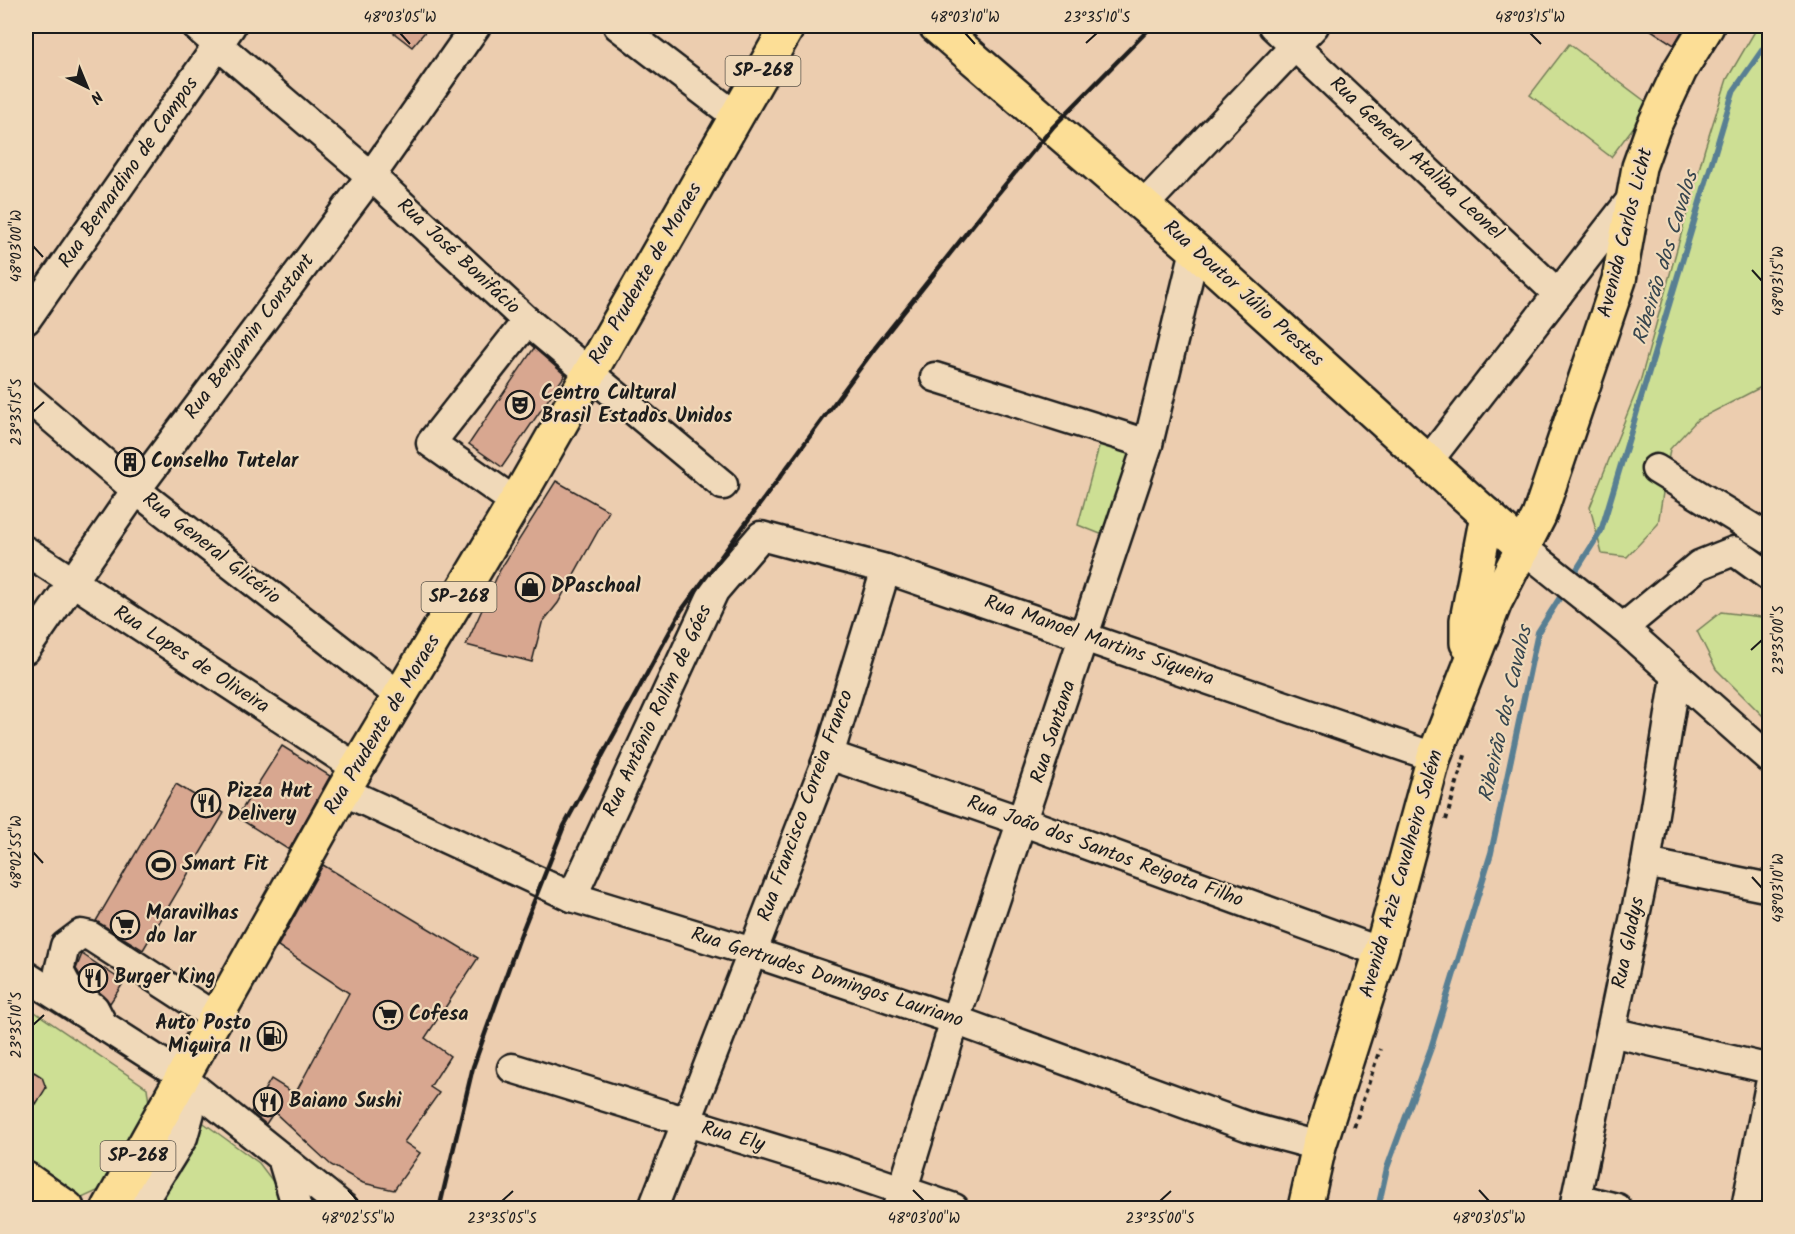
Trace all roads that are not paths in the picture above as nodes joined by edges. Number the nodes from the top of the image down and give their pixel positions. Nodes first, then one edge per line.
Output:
1 (196, 26) edge
2 (476, 26) edge
3 (618, 26) edge
4 (788, 26) edge
5 (936, 26) edge
6 (1273, 26) edge
7 (1707, 26) edge
8 (225, 35) edge
9 (1305, 35) edge
10 (737, 117) junction
11 (371, 176) junction
12 (1634, 196) junction
13 (1143, 206) junction
14 (1195, 250) junction
15 (1558, 294) junction
16 (26, 320) edge
17 (527, 321) junction
18 (588, 374) junction
19 (935, 377) dead end
20 (26, 396) edge
21 (1148, 444) junction
22 (1429, 460) junction
23 (1656, 470) dead end
24 (723, 485) dead end
25 (136, 490) junction
26 (515, 502) junction
27 (1487, 515) junction
28 (761, 536) joint
29 (1770, 539) edge
30 (1770, 546) edge
31 (26, 551) edge
32 (1734, 551) junction
33 (1534, 558) junction
34 (886, 569) junction
35 (1770, 577) edge
36 (73, 582) junction
37 (1623, 628) junction
38 (1085, 635) junction
39 (26, 649) edge
40 (1467, 671) junction
41 (1676, 677) junction
42 (400, 697) junction
43 (829, 755) junction
44 (1434, 757) junction
45 (1770, 759) edge
46 (350, 779) junction
47 (1024, 822) junction
48 (1646, 863) junction
49 (1770, 888) edge
50 (572, 897) junction
51 (753, 952) junction
52 (1381, 952) junction
53 (26, 976) edge
54 (215, 1017) junction
55 (955, 1020) junction
56 (104, 1027) junction
57 (1611, 1032) junction
58 (512, 1068) dead end
59 (1770, 1069) edge
60 (175, 1074) junction
61 (1770, 1085) edge
62 (686, 1123) junction
63 (1319, 1146) junction
64 (282, 1158) junction
65 (26, 1179) edge
66 (900, 1199) edge
67 (1575, 1203) edge
68 (67, 1209) edge
69 (109, 1209) edge
70 (139, 1209) edge
71 (297, 1209) edge
72 (344, 1209) edge
73 (653, 1209) edge
74 (954, 1209) edge
75 (1305, 1209) edge
76 (1617, 1209) edge
77 (1746, 1209) edge

1 - 8 street, Rua José Bonifácio
2 - 11 street, Rua Benjamin Constant
3 - 10 street
4 - 10 main road, Rua Prudente de Moraes / SP-268
5 - 13 main road, Rua Doutor Júlio Prestes
6 - 9 street, Rua General Ataliba Leonel
7 - 12 main road, Avenida Carlos Licht
8 - 11 street, Rua José Bonifácio
8 - 16 street, Rua Bernardino de Campos
9 - 13 street
9 - 15 street, Rua General Ataliba Leonel
10 - 18 main road, Rua Prudente de Moraes / SP-268
11 - 17 street, Rua José Bonifácio
11 - 25 street, Rua Benjamin Constant
12 - 15 street
12 - 33 main road, Avenida Carlos Licht
13 - 14 main road, Rua Doutor Júlio Prestes
14 - 21 street, Rua Santana
14 - 22 main road, Rua Doutor Júlio Prestes
15 - 22 street
17 - 18 street, Rua José Bonifácio
17 - 26 street
18 - 24 street, Rua José Bonifácio
18 - 26 main road, Rua Prudente de Moraes / SP-268
19 - 21 street
20 - 25 street, Rua General Glicério
21 - 38 street, Rua Santana
22 - 27 main road, Rua Doutor Júlio Prestes
23 - 29 street
25 - 36 street, Rua Benjamin Constant
25 - 42 street, Rua General Glicério
26 - 42 main road, Rua Prudente de Moraes / SP-268
27 - 33 main road, Rua Doutor Júlio Prestes
27 - 40 main road
28 - 34 street, Rua Manoel Martins Siqueira
28 - 50 street, Rua Antônio Rolim de Góes
30 - 32 street
31 - 36 street, Rua Lopes de Oliveira
32 - 35 street
32 - 37 street
33 - 37 street
33 - 40 main road, Avenida Aziz Cavalheiro Salém
34 - 38 street, Rua Manoel Martins Siqueira
34 - 43 street, Rua Francisco Correia Franco
36 - 39 street, Rua Benjamin Constant
36 - 46 street, Rua Lopes de Oliveira
37 - 41 street
38 - 44 street, Rua Manoel Martins Siqueira
38 - 47 street, Rua Santana
40 - 44 main road, Avenida Aziz Cavalheiro Salém
41 - 45 street
41 - 48 street, Rua Gladys
42 - 46 main road, Rua Prudente de Moraes / SP-268
43 - 47 street, Rua João dos Santos Reigota Filho
43 - 51 street, Rua Francisco Correia Franco
44 - 52 main road, Avenida Aziz Cavalheiro Salém
46 - 50 street, Rua Gertrudes Domingos Lauriano
46 - 54 main road, Rua Prudente de Moraes / SP-268
47 - 52 street, Rua João dos Santos Reigota Filho
47 - 55 street, Rua Santana
48 - 49 street
48 - 57 street, Rua Gladys
50 - 51 street, Rua Gertrudes Domingos Lauriano
51 - 55 street, Rua Gertrudes Domingos Lauriano
51 - 62 street, Rua Francisco Correia Franco
52 - 63 main road, Avenida Aziz Cavalheiro Salém
53 - 56 street
54 - 56 street
54 - 60 main road, Rua Prudente de Moraes / SP-268
55 - 63 street, Rua Gertrudes Domingos Lauriano
55 - 66 street, Rua Santana
56 - 60 street
57 - 59 street
57 - 67 street, Rua Gladys
58 - 62 street, Rua Ely
60 - 64 street
60 - 69 main road, Rua Prudente de Moraes / SP-268
60 - 70 street
61 - 77 street
62 - 66 street, Rua Ely
62 - 73 street, Rua Francisco Correia Franco
63 - 75 main road, Avenida Aziz Cavalheiro Salém
64 - 71 street
64 - 72 street
65 - 68 main road
66 - 74 street, Rua Ely
67 - 76 street

